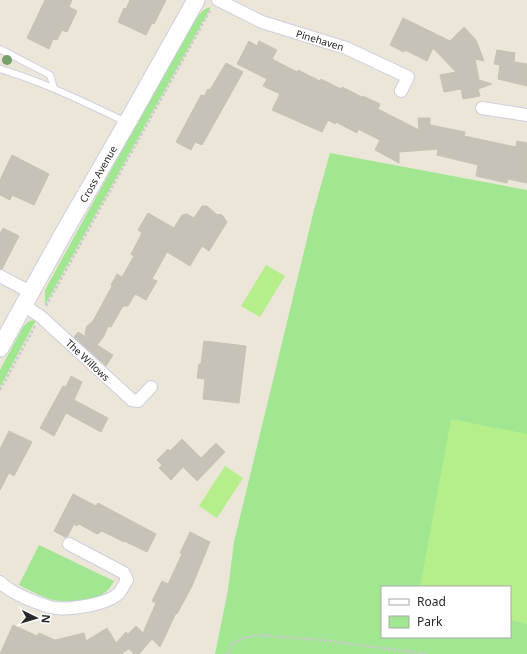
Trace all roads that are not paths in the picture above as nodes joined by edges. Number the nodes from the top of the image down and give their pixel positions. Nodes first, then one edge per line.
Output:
1 (196, 0) edge
2 (215, 3) edge
3 (0, 49) edge
4 (0, 70) edge
5 (54, 88) junction
6 (401, 91) dead end
7 (482, 108) dead end
8 (527, 115) edge
9 (128, 123) junction
10 (0, 276) edge
11 (26, 298) junction
12 (0, 348) edge
13 (151, 387) dead end
14 (69, 544) dead end
15 (0, 582) edge

1 - 9 street, Cross Avenue
2 - 6 street, Pinehaven
3 - 5 lane
4 - 5 lane
5 - 9 lane
7 - 8 street
9 - 11 street, Cross Avenue
10 - 11 street, The Willows
11 - 12 street, Cross Avenue
11 - 13 street, The Willows
14 - 15 street

